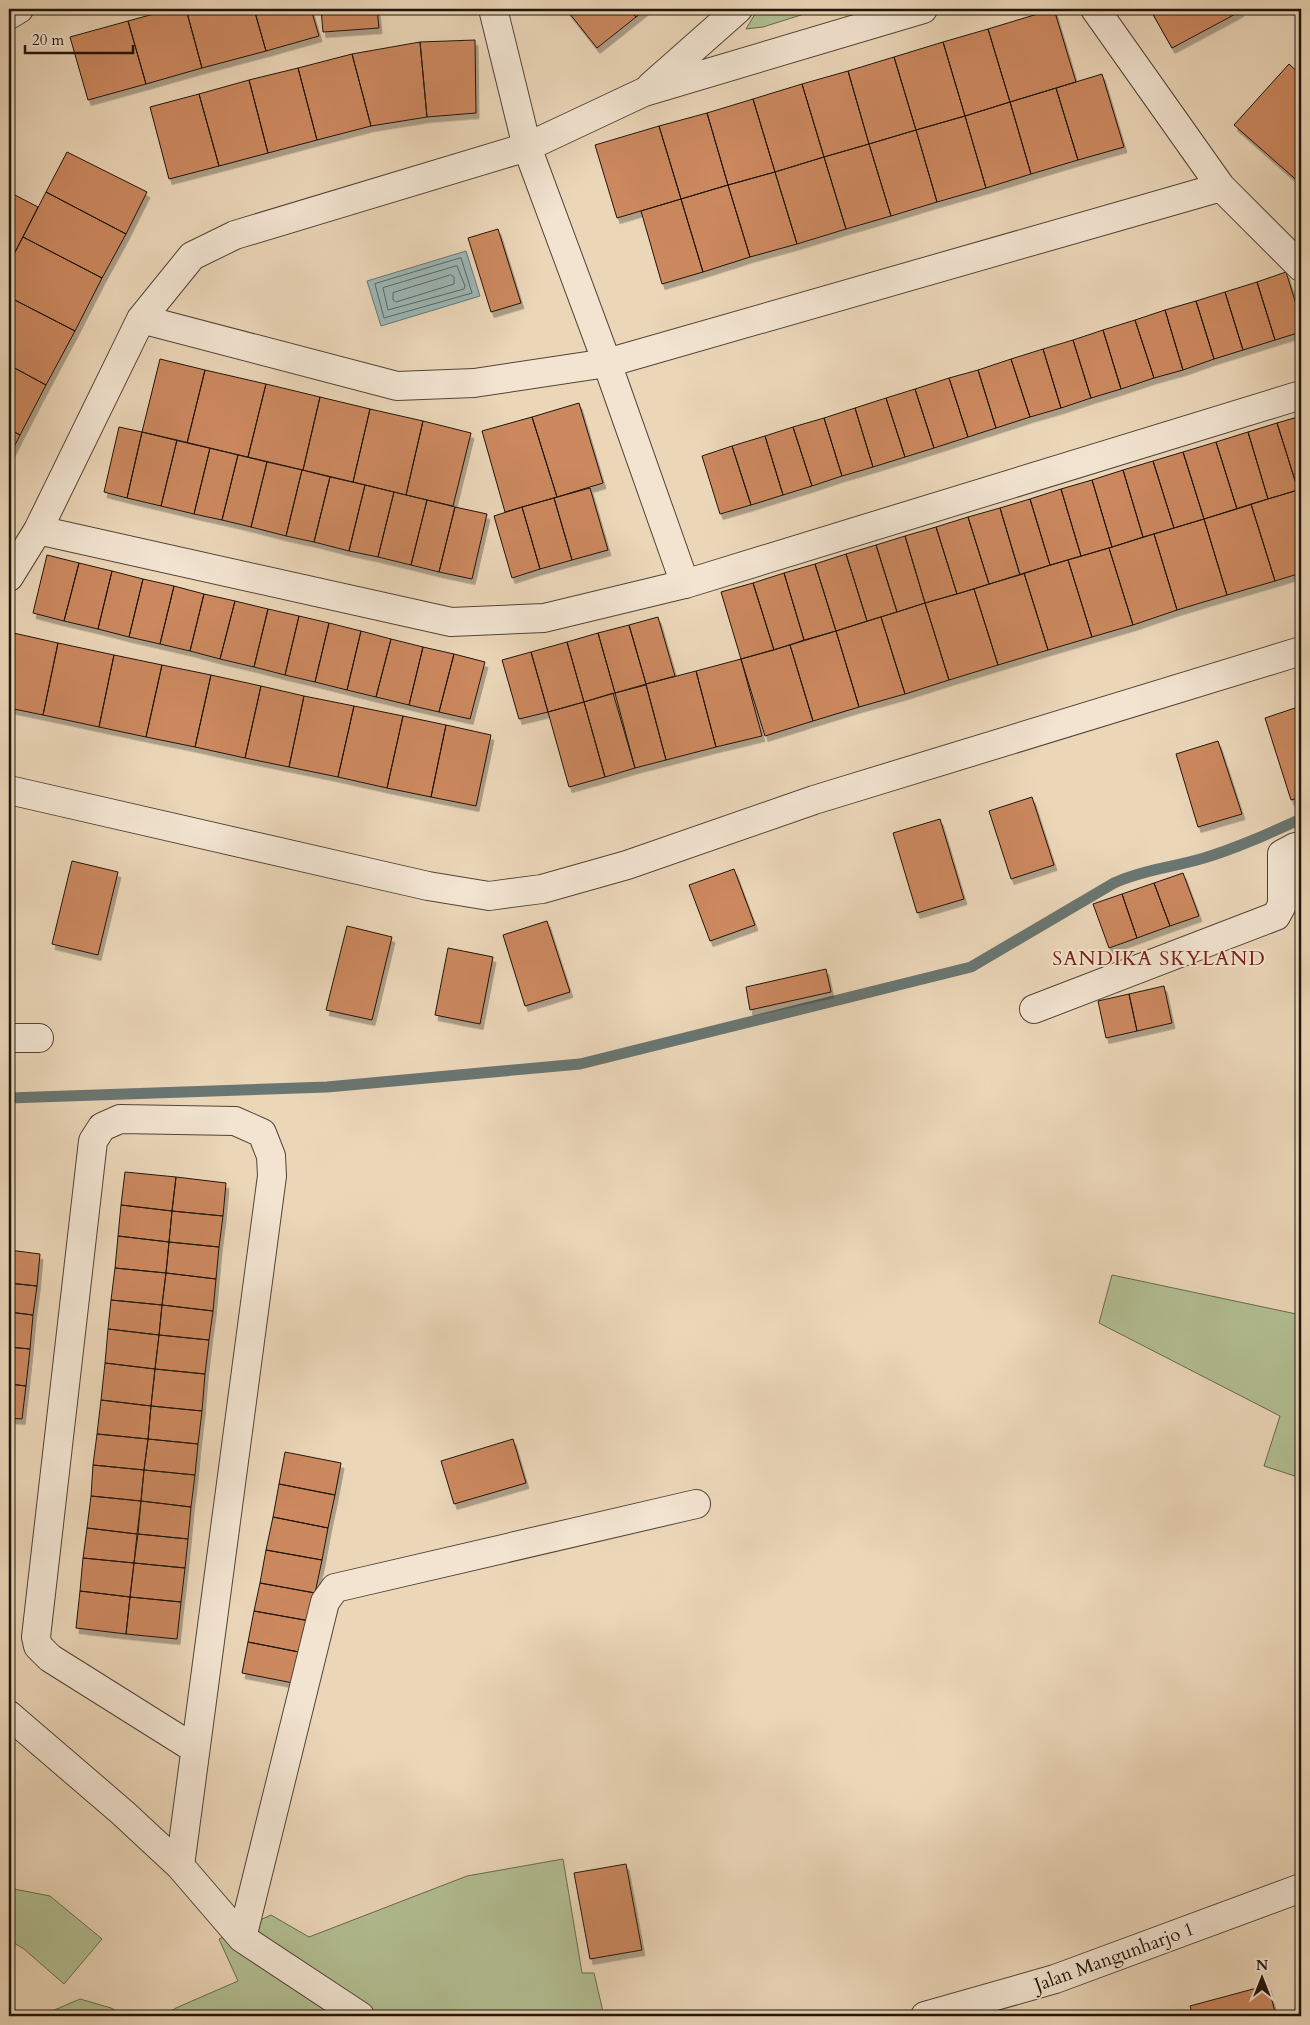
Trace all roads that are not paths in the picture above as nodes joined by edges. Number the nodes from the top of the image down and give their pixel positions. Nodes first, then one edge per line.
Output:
1 (20, 9) edge
2 (493, 9) edge
3 (738, 9) edge
4 (923, 9) edge
5 (1095, 9) edge
6 (9, 15) edge
7 (644, 92) junction
8 (527, 147) junction
9 (1221, 187) junction
10 (1301, 267) edge
11 (141, 319) junction
12 (607, 363) junction
13 (1301, 395) edge
14 (38, 530) junction
15 (9, 577) edge
16 (685, 584) junction
17 (1301, 651) edge
18 (9, 790) edge
19 (1301, 847) edge
20 (1034, 1009) dead end
21 (9, 1038) edge
22 (39, 1038) dead end
23 (696, 1504) dead end
24 (9, 1714) edge
25 (195, 1749) junction
26 (180, 1866) junction
27 (1301, 1888) edge
28 (242, 1938) junction
29 (360, 2016) edge
30 (925, 2016) edge

1 - 6 street
2 - 8 street
3 - 7 street
4 - 7 street
5 - 9 street
7 - 8 street
8 - 11 street
8 - 12 street
9 - 10 street
9 - 12 street
11 - 12 street
11 - 14 street
12 - 16 street
13 - 16 street
14 - 15 street
14 - 16 street
17 - 18 street
19 - 20 street
21 - 22 street
23 - 28 street
24 - 26 street
25 - 25 street
25 - 26 street
26 - 28 street
27 - 30 street, Jalan Mangunharjo 1
28 - 29 street

